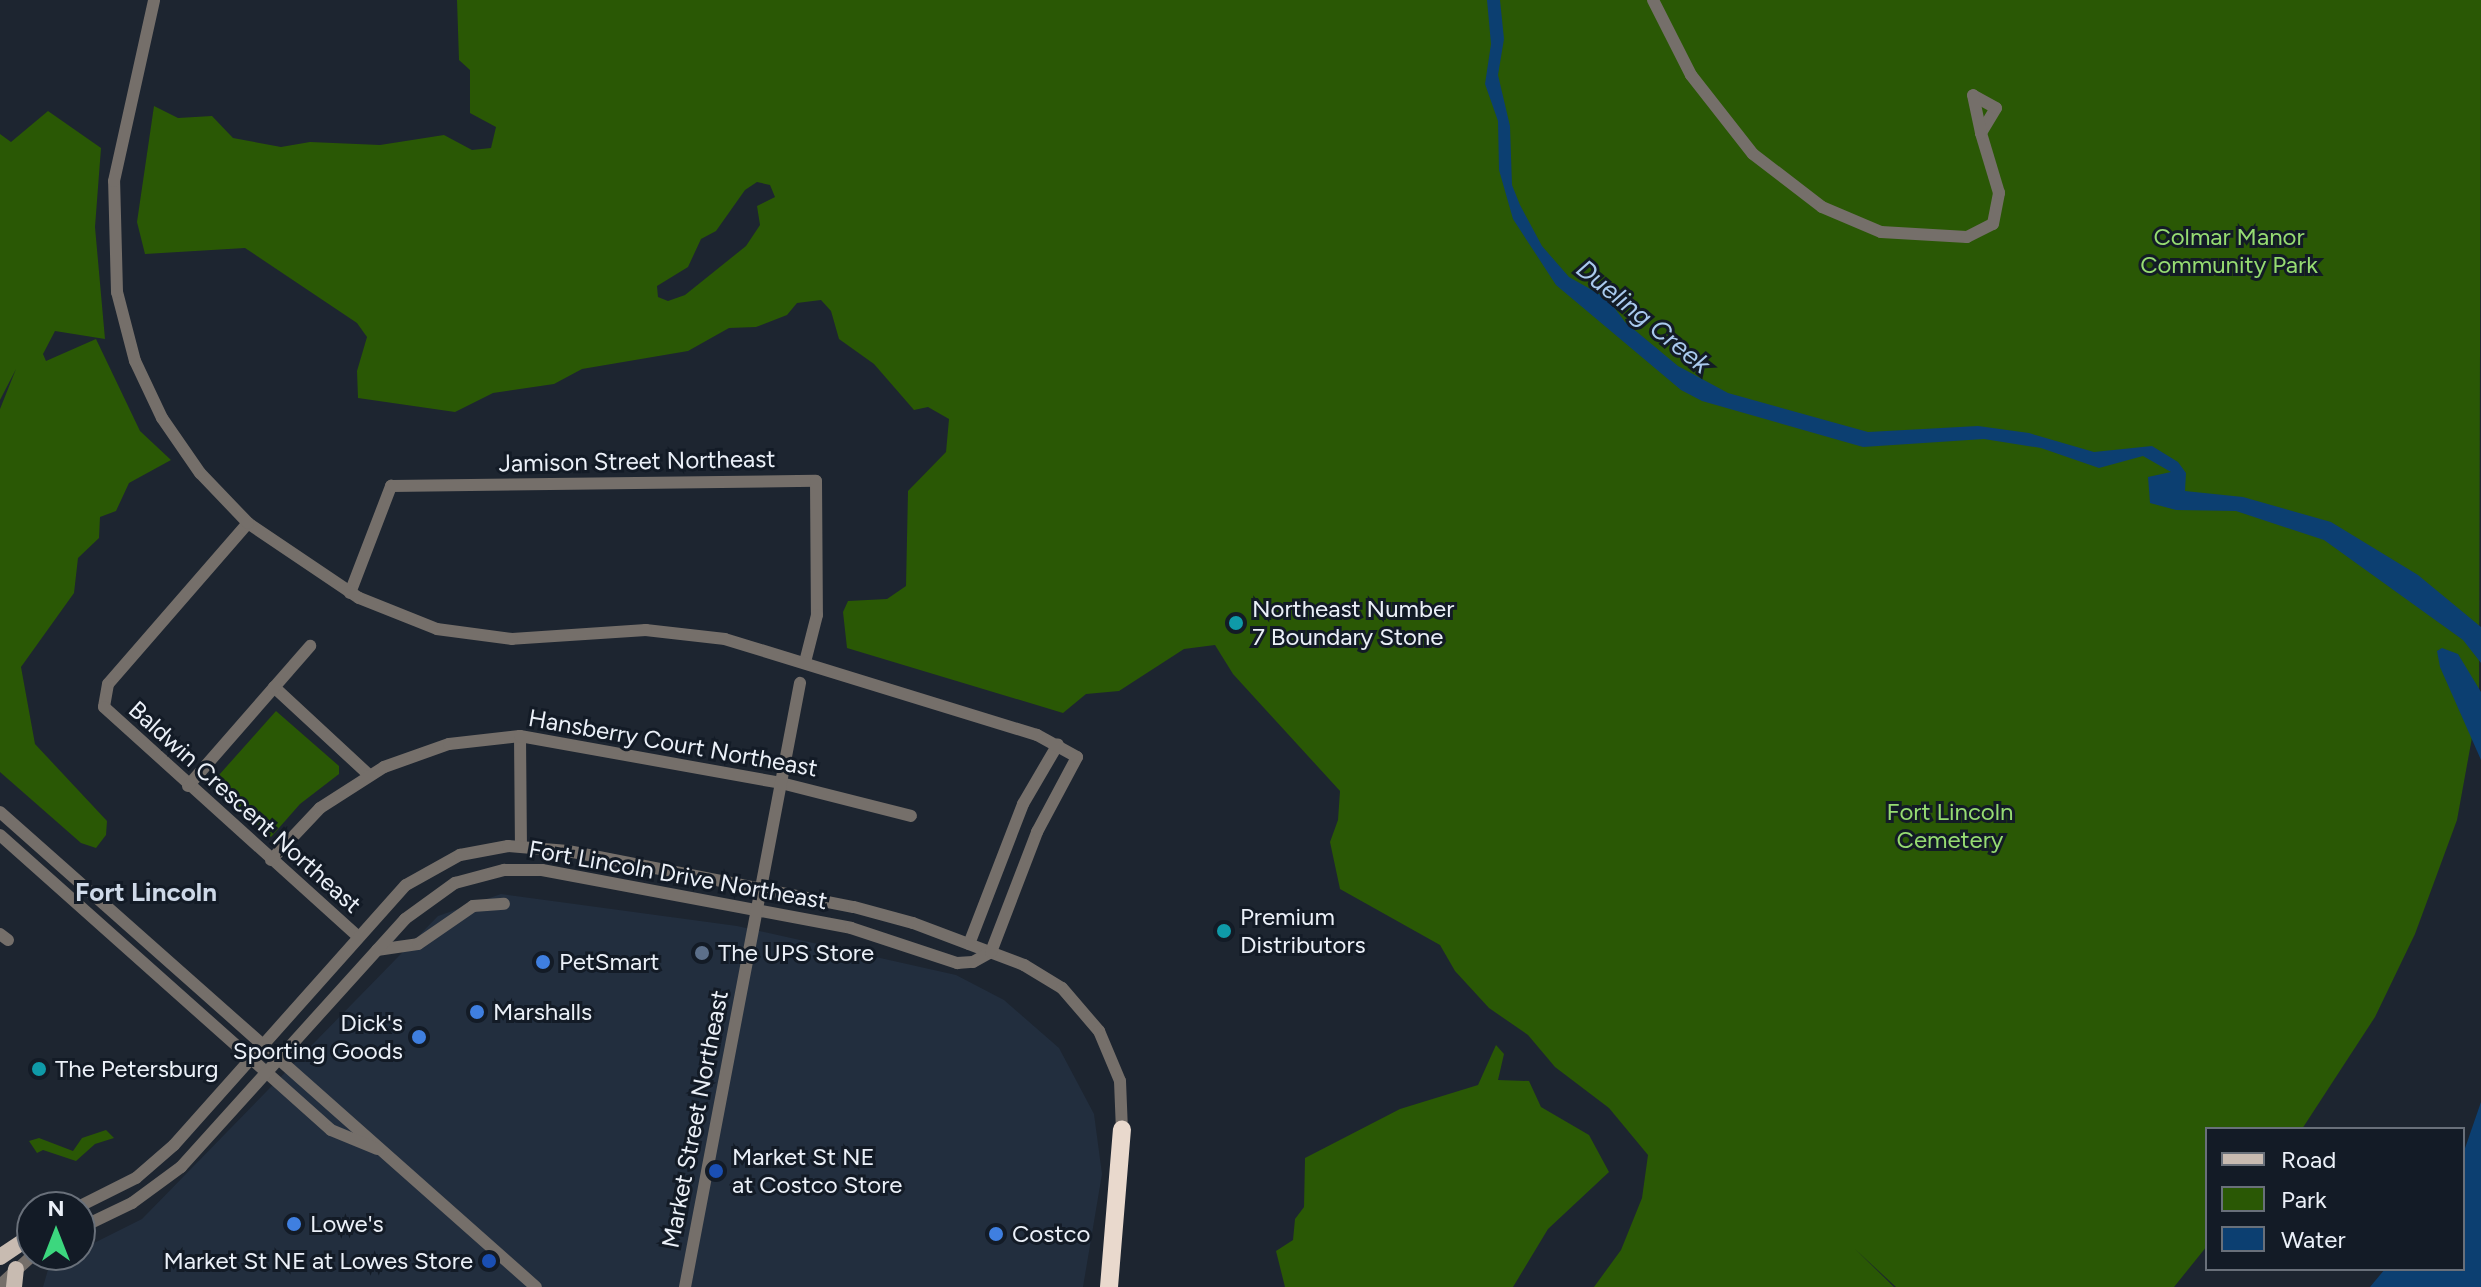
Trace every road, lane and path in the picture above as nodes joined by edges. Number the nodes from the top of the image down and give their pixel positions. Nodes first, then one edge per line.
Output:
1 (154, 0) edge
2 (1653, 0) edge
3 (1981, 133) dead end
4 (248, 523) junction
5 (350, 593) junction
6 (310, 646) dead end
7 (805, 662) junction
8 (800, 683) dead end
9 (274, 687) junction
10 (520, 736) junction
11 (1058, 744) junction
12 (369, 775) junction
13 (781, 783) junction
14 (188, 786) junction
15 (0, 812) edge
16 (911, 816) dead end
17 (0, 835) edge
18 (521, 845) junction
19 (271, 860) junction
20 (760, 889) junction
21 (504, 904) dead end
22 (756, 912) junction
23 (357, 936) junction
24 (144, 939) junction
25 (969, 944) junction
26 (377, 950) junction
27 (133, 952) junction
28 (991, 952) junction
29 (264, 1044) junction
30 (281, 1058) junction
31 (250, 1059) junction
32 (267, 1074) junction
33 (1122, 1130) joint
34 (380, 1150) junction
35 (96, 1197) edge
36 (96, 1221) edge
37 (8, 1267) edge
38 (0, 1285) edge
39 (14, 1287) edge
40 (536, 1287) edge
41 (685, 1287) edge
42 (1109, 1287) edge

1 - 4 street
2 - 3 street
4 - 5 street
4 - 14 street, Baldwin Crescent Northeast
5 - 7 street
5 - 7 street, Jamison Street Northeast
6 - 9 street
7 - 11 street
8 - 13 street, Market Street Northeast
9 - 12 street
9 - 14 street
10 - 12 street, Hansberry Court Northeast
10 - 13 street, Hansberry Court Northeast
10 - 18 street
11 - 25 street
11 - 28 street
12 - 19 street, Hansberry Court Northeast
13 - 16 street, Hansberry Court Northeast
13 - 20 street, Market Street Northeast
14 - 19 street, Baldwin Crescent Northeast
15 - 24 street
17 - 27 street
18 - 20 street, Fort Lincoln Drive Northeast
18 - 23 street, Fort Lincoln Drive Northeast
19 - 23 street, Baldwin Crescent Northeast
20 - 22 street, Market Street Northeast
20 - 25 street, Fort Lincoln Drive Northeast
21 - 26 street
22 - 26 street, Fort Lincoln Drive Northeast
22 - 28 street, Fort Lincoln Drive Northeast
22 - 41 street, Market Street Northeast
23 - 29 street, Fort Lincoln Drive Northeast
24 - 27 street
24 - 29 street
25 - 28 street, Fort Lincoln Drive Northeast
26 - 30 street, Fort Lincoln Drive Northeast
27 - 31 street
28 - 33 street, Fort Lincoln Drive Northeast
29 - 30 street
29 - 31 street, Fort Lincoln Drive Northeast
30 - 32 street, Fort Lincoln Drive Northeast
30 - 34 street
31 - 32 street
31 - 35 street, Fort Lincoln Drive Northeast
32 - 34 street
32 - 36 street, Fort Lincoln Drive Northeast
33 - 42 highway
34 - 40 street
37 - 38 street
37 - 39 main road

